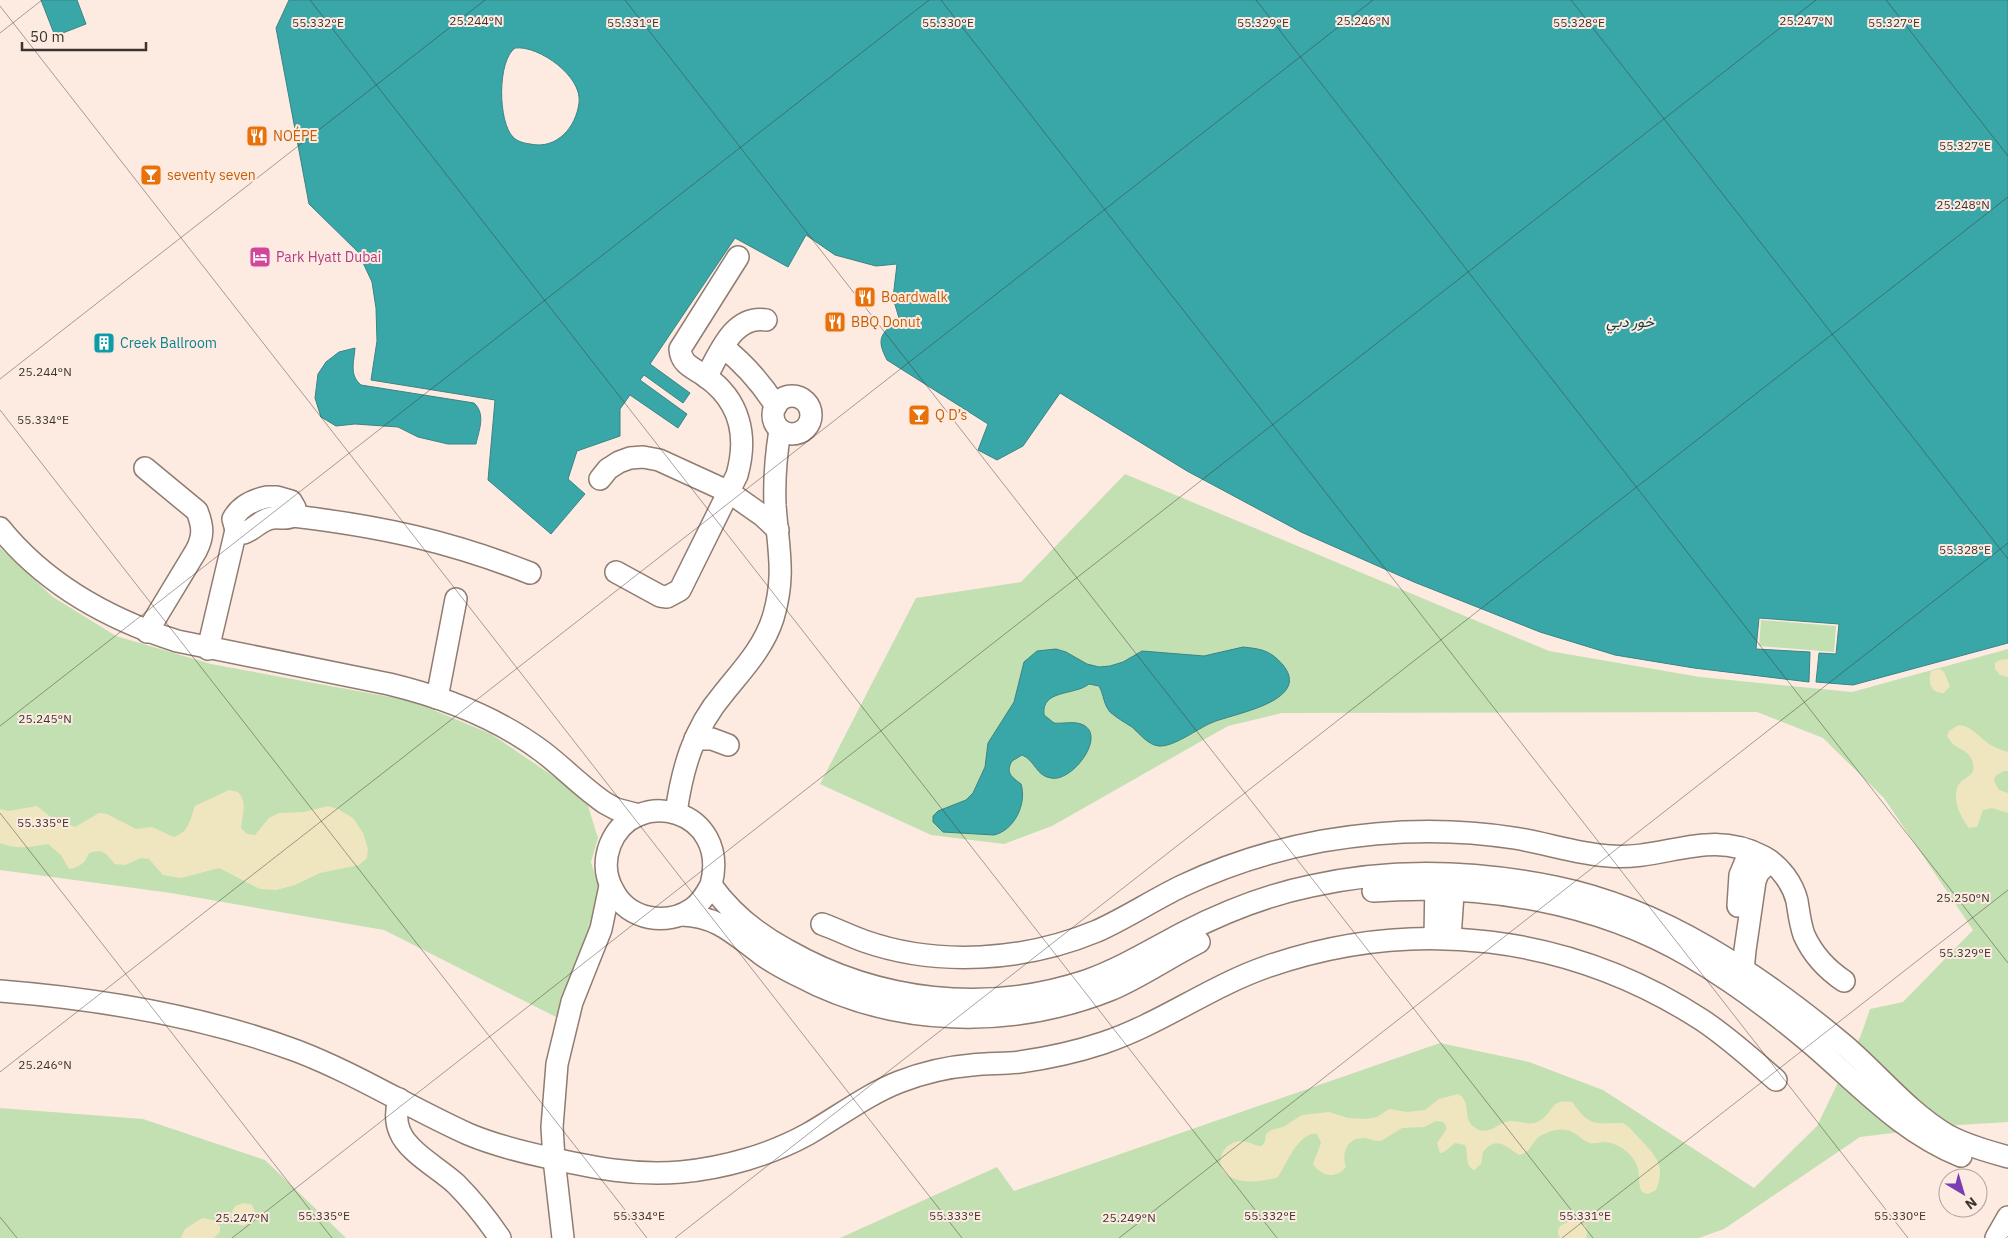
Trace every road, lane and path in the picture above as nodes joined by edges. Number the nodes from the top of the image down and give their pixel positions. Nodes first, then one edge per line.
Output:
1 (738, 257) dead end
2 (766, 320) dead end
3 (724, 347) junction
4 (706, 377) junction
5 (776, 406) junction
6 (780, 430) junction
7 (145, 468) dead end
8 (600, 479) dead end
9 (729, 492) junction
10 (0, 528) edge
11 (778, 530) junction
12 (616, 572) dead end
13 (530, 573) dead end
14 (456, 598) dead end
15 (147, 632) junction
16 (208, 649) junction
17 (437, 698) junction
18 (695, 739) junction
19 (728, 745) dead end
20 (595, 796) junction
21 (676, 813) junction
22 (639, 815) junction
23 (608, 851) junction
24 (1750, 851) junction
25 (1770, 861) junction
26 (1445, 883) junction
27 (711, 885) junction
28 (610, 886) junction
29 (637, 914) junction
30 (682, 915) junction
31 (822, 924) dead end
32 (1442, 938) junction
33 (595, 943) junction
34 (1737, 976) junction
35 (1110, 980) junction
36 (1844, 981) dead end
37 (0, 991) edge
38 (1776, 1080) dead end
39 (400, 1099) junction
40 (2008, 1157) edge
41 (554, 1159) junction
42 (2008, 1170) edge
43 (2008, 1217) edge
44 (500, 1238) edge
45 (563, 1238) edge
46 (1996, 1238) edge

1 - 4 lane
2 - 3 lane
3 - 4 lane
3 - 5 lane
4 - 9 lane
5 - 6 lane
5 - 6 lane
6 - 11 lane
7 - 15 lane
8 - 9 lane
9 - 11 lane
9 - 12 lane
10 - 15 lane
11 - 18 lane
13 - 16 lane
14 - 17 lane
15 - 16 lane
16 - 17 lane
17 - 20 lane
18 - 19 lane
18 - 21 lane
20 - 22 lane
20 - 23 lane
21 - 22 lane
21 - 27 lane
22 - 23 lane
23 - 28 lane
24 - 25 lane
24 - 31 lane
24 - 34 lane
25 - 34 lane
25 - 36 lane
26 - 32 lane
26 - 34 lane
26 - 35 lane
27 - 30 lane
27 - 35 lane
28 - 29 lane
28 - 33 lane
29 - 30 lane
29 - 33 lane
30 - 35 lane
32 - 38 lane
32 - 41 lane
33 - 41 lane
34 - 40 lane
34 - 42 lane
37 - 39 lane
39 - 41 lane
39 - 44 lane
41 - 45 lane
43 - 46 lane

